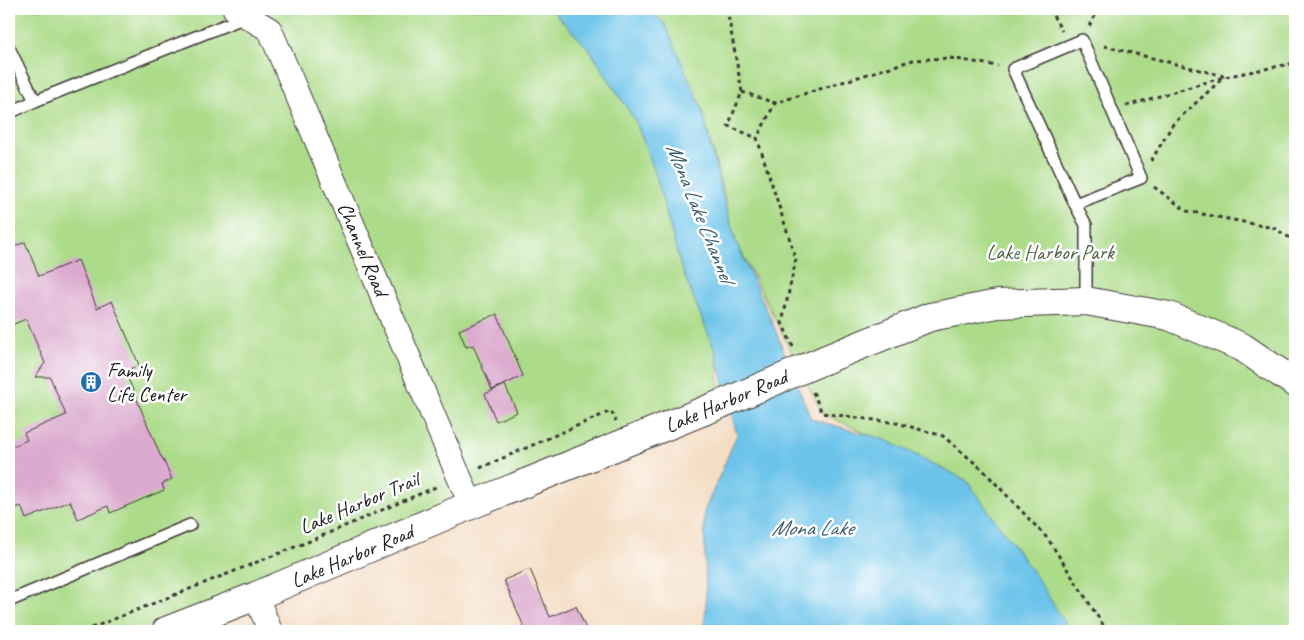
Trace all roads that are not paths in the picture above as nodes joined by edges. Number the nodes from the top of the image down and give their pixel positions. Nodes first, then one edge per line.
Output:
1 (242, 13) edge
2 (9, 48) edge
3 (35, 101) junction
4 (9, 113) edge
5 (1075, 204) junction
6 (1086, 301) junction
7 (1295, 383) edge
8 (471, 505) junction
9 (190, 525) dead end
10 (256, 596) junction
11 (9, 601) edge
12 (166, 631) edge
13 (270, 631) edge

1 - 3 lane
1 - 8 street, Channel Road
2 - 3 lane
3 - 4 lane
5 - 5 lane
5 - 6 lane
6 - 7 street, Lake Harbor Road
6 - 8 street, Lake Harbor Road, bridge
8 - 10 street, Lake Harbor Road
9 - 11 lane
10 - 12 street, Lake Harbor Road
10 - 13 street

